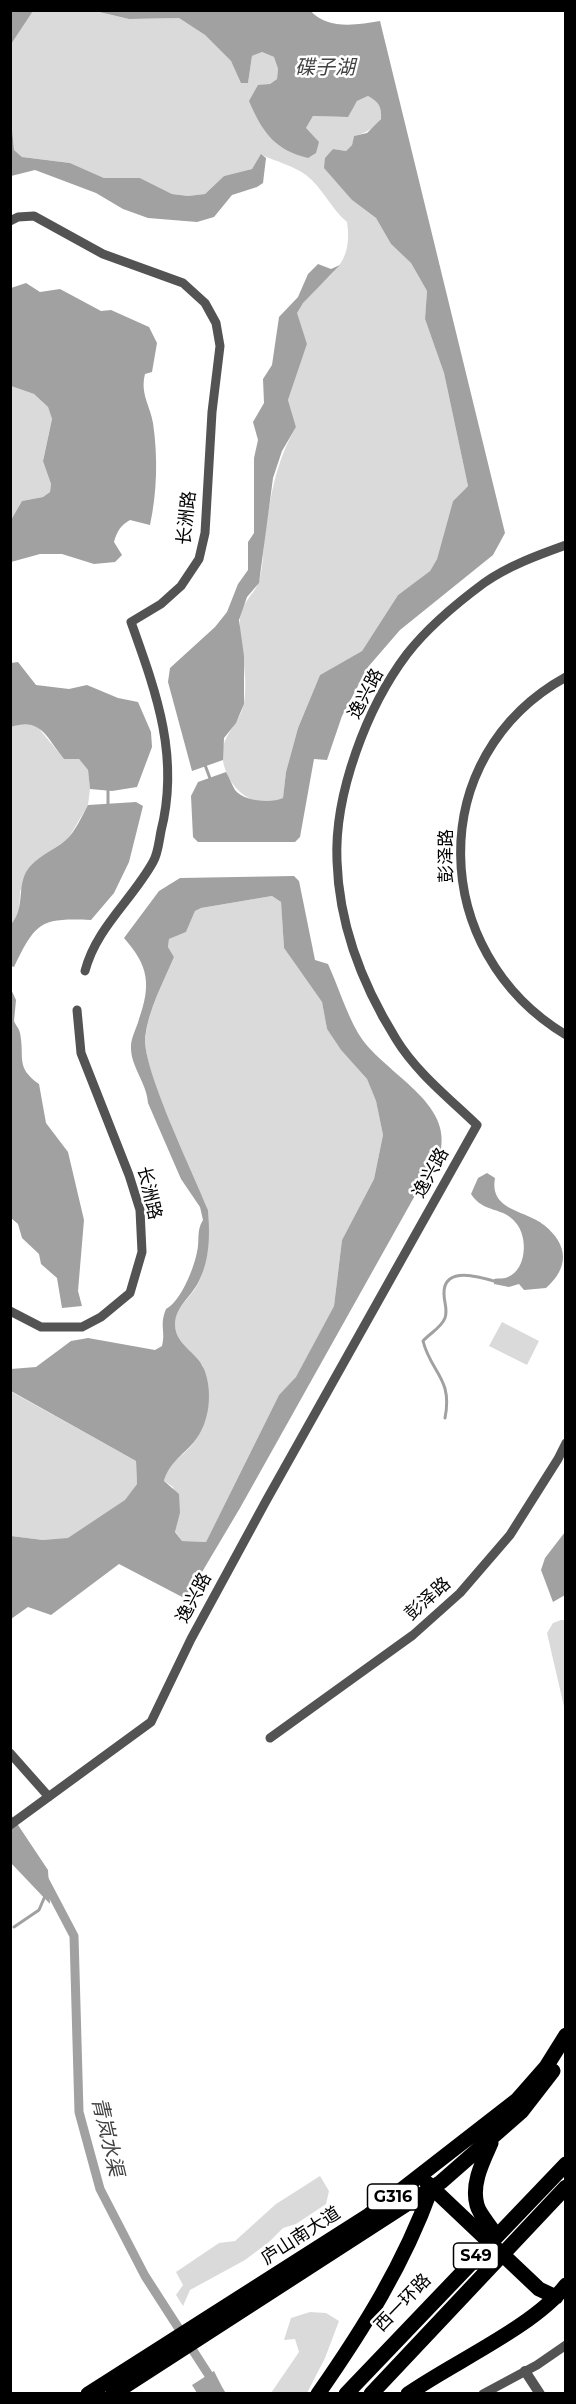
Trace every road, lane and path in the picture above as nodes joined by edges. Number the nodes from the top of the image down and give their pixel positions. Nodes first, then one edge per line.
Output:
1 (10, 221) edge
2 (566, 545) edge
3 (566, 678) edge
4 (85, 971) dead end
5 (77, 1010) dead end
6 (566, 1035) edge
7 (10, 1311) edge
8 (566, 1443) edge
9 (270, 1738) dead end
10 (10, 1754) edge
11 (49, 1797) junction
12 (10, 1825) edge
13 (566, 2035) edge
14 (566, 2052) edge
15 (492, 2139) junction
16 (437, 2162) junction
17 (566, 2164) edge
18 (421, 2175) junction
19 (436, 2186) junction
20 (566, 2187) edge
21 (495, 2234) junction
22 (562, 2296) edge
23 (200, 2331) junction
24 (566, 2345) edge
25 (170, 2350) junction
26 (525, 2371) junction
27 (88, 2394) edge
28 (113, 2394) edge
29 (318, 2394) edge
30 (346, 2394) edge
31 (370, 2394) edge
32 (408, 2394) edge
33 (483, 2394) edge
34 (540, 2394) edge

1 - 4 street, 长洲路
2 - 11 street, 逸兴路
3 - 6 street, 彭泽路
5 - 7 street, 长洲路
8 - 9 street, 彭泽路
10 - 11 street
11 - 12 street, 逸兴路
13 - 16 highway, 庐山南大道 / G316
14 - 15 highway, 庐山南大道 / G316
15 - 19 highway, 庐山南大道 / G316
15 - 21 highway
16 - 18 highway, 庐山南大道 / G316
16 - 19 highway
17 - 30 highway, 西一环路 / S49
18 - 19 highway
18 - 23 highway, 庐山南大道 / G316
19 - 21 highway
19 - 22 highway
19 - 23 highway, 庐山南大道 / G316
19 - 29 highway
20 - 31 highway, S49
21 - 22 highway
22 - 32 highway
23 - 25 highway, 庐山南大道 / G316
24 - 26 street
25 - 27 highway, 庐山南大道 / G316
25 - 28 highway, 庐山南大道 / G316
26 - 33 street
26 - 34 street

